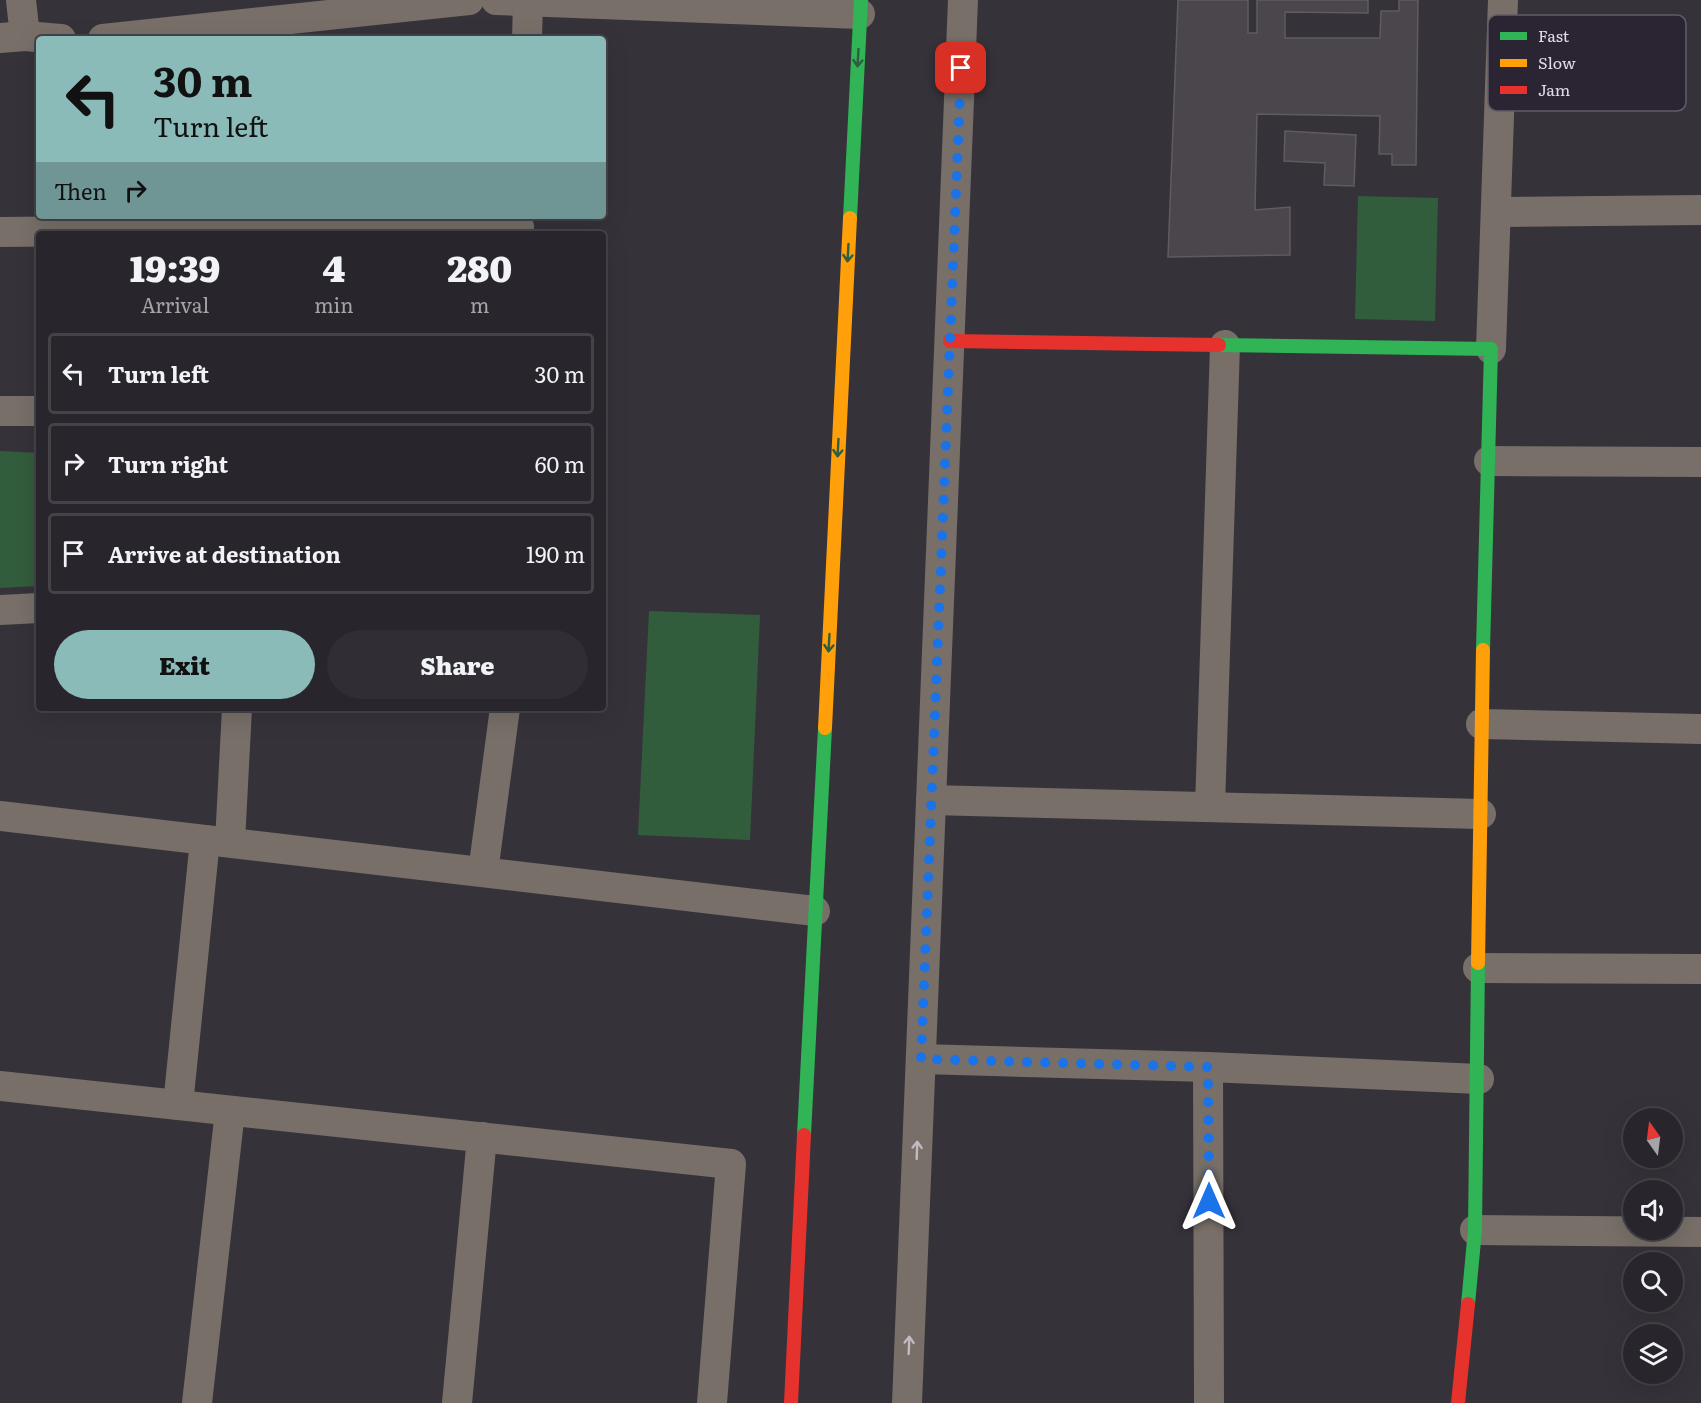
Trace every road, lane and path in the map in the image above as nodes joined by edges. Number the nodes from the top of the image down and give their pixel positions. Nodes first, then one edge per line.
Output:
1 (21, 0) edge
2 (469, 0) edge
3 (496, 0) edge
4 (963, 0) edge
5 (1503, 0) edge
6 (528, 2) junction
7 (860, 7) edge
8 (1503, 15) edge
9 (131, 36) edge
10 (526, 36) edge
11 (13, 37) edge
12 (36, 38) edge
13 (1499, 111) edge
14 (1701, 210) edge
15 (1496, 212) junction
16 (519, 226) edge
17 (103, 227) edge
18 (0, 232) edge
19 (950, 341) junction
20 (1225, 345) junction
21 (1491, 349) junction
22 (0, 411) edge
23 (36, 411) edge
24 (1489, 462) junction
25 (1701, 462) edge
26 (36, 608) edge
27 (0, 610) edge
28 (237, 711) edge
29 (505, 711) edge
30 (1481, 724) junction
31 (1701, 729) edge
32 (931, 800) junction
33 (1210, 807) junction
34 (1481, 814) junction
35 (0, 816) edge
36 (217, 841) junction
37 (483, 872) junction
38 (815, 911) junction
39 (1478, 968) junction
40 (1701, 969) edge
41 (921, 1059) junction
42 (1208, 1067) junction
43 (1479, 1079) junction
44 (0, 1086) edge
45 (178, 1105) junction
46 (230, 1111) junction
47 (482, 1137) junction
48 (1475, 1230) junction
49 (1701, 1232) edge
50 (197, 1403) edge
51 (457, 1403) edge
52 (712, 1403) edge
53 (791, 1403) edge
54 (907, 1403) edge
55 (1209, 1403) edge
56 (1458, 1403) edge

1 - 11 street
2 - 9 street
3 - 6 street
4 - 19 street
5 - 8 street
6 - 7 street
6 - 10 street
7 -> 38 street
11 - 12 street
13 - 15 street
14 - 15 street
15 - 21 street
16 - 17 street
17 - 18 street
19 - 20 street
19 - 32 street
20 - 21 street
20 - 33 street
21 - 24 street
22 - 23 street
24 - 25 street
24 - 30 street
26 - 27 street
28 - 36 street
29 - 37 street
30 - 31 street
30 - 34 street
32 - 33 street
32 - 41 street
33 - 34 street
34 - 39 street
35 - 36 street
36 - 37 street
36 - 45 street
37 - 38 street
38 - 53 street
39 - 40 street
39 - 43 street
41 - 42 street
54 -> 41 street
42 - 43 street
42 - 55 street
43 - 48 street
44 - 45 street
45 - 46 street
46 - 47 street
46 - 50 street
47 - 51 street
47 - 52 street
48 - 49 street
48 - 56 street

